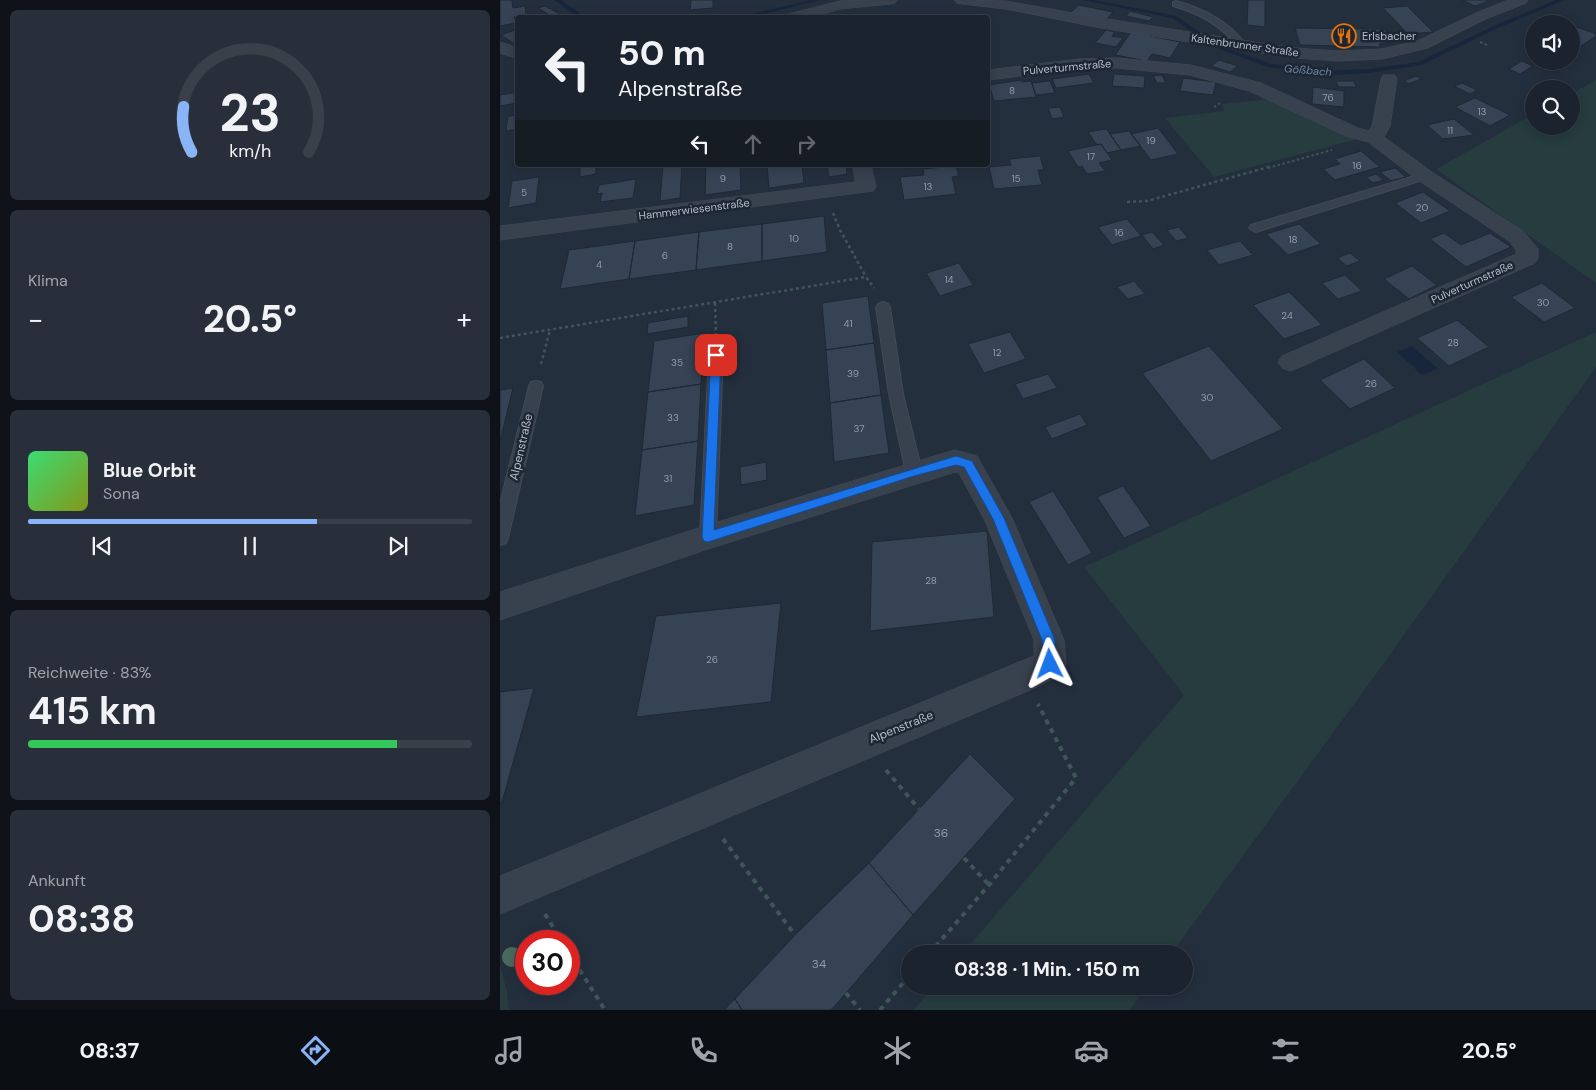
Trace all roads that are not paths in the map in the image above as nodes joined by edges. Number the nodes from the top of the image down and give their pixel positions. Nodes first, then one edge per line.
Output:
1 (890, 0) edge
2 (962, 0) edge
3 (1521, 0) edge
4 (1176, 4) dead end
5 (802, 15) edge
6 (1234, 44) junction
7 (500, 47) edge
8 (515, 53) edge
9 (990, 75) edge
10 (1389, 80) dead end
11 (1374, 138) junction
12 (862, 167) edge
13 (1426, 176) junction
14 (1255, 228) dead end
15 (500, 233) edge
16 (883, 307) dead end
17 (716, 355) road end
18 (1290, 362) dead end
19 (536, 386) road end
20 (914, 472) junction
21 (708, 537) junction
22 (500, 538) edge
23 (500, 606) edge
24 (500, 895) edge

1 - 5 street
2 - 6 street, Kaltenbrunner Straße
3 - 6 street, Kaltenbrunner Straße
4 - 6 lane
7 - 8 street
9 - 11 street, Pulverturmstraße
10 - 11 street
11 - 13 street, Pulverturmstraße
12 - 15 street, Hammerwiesenstraße
13 - 14 lane
13 - 18 street, Pulverturmstraße
16 - 20 lane
17 - 21 lane
19 - 22 lane, Alpenstraße
20 - 21 street, Alpenstraße
20 - 24 street, Alpenstraße
21 - 23 street, Alpenstraße

